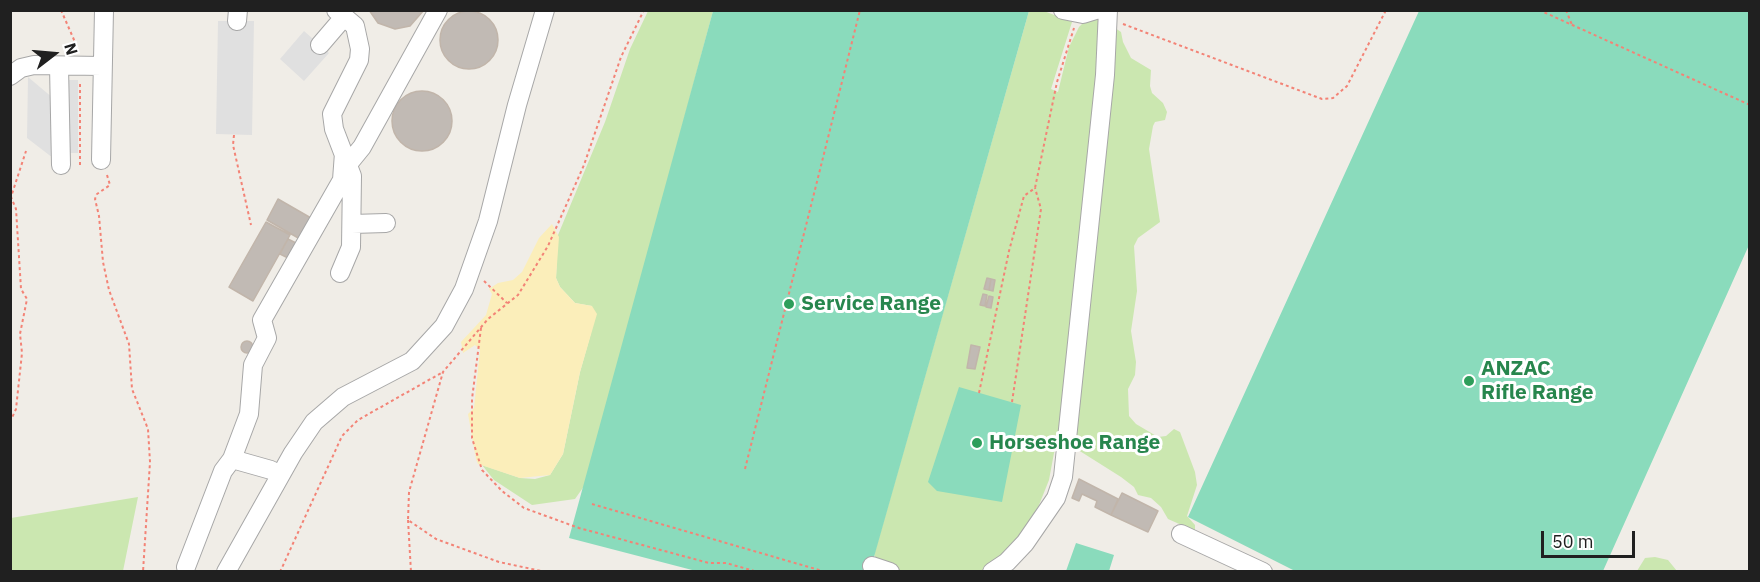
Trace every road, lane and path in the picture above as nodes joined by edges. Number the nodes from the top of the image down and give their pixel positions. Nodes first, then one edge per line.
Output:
1 (61, 10) edge
2 (104, 10) edge
3 (438, 10) edge
4 (545, 10) edge
5 (644, 10) edge
6 (860, 10) edge
7 (1386, 10) edge
8 (1539, 10) edge
9 (1566, 10) edge
10 (1091, 13) edge
11 (340, 14) edge
12 (1572, 25) junction
13 (320, 45) dead end
14 (59, 66) junction
15 (80, 66) junction
16 (102, 66) junction
17 (16, 72) edge
18 (1749, 105) edge
19 (234, 135) dead end
20 (26, 151) dead end
21 (347, 158) junction
22 (101, 160) joint
23 (61, 165) dead end
24 (80, 165) dead end
25 (1035, 188) junction
26 (352, 224) junction
27 (386, 224) dead end
28 (251, 225) dead end
29 (340, 273) dead end
30 (471, 274) junction
31 (507, 303) junction
32 (481, 328) junction
33 (443, 372) junction
34 (979, 393) dead end
35 (1012, 402) dead end
36 (10, 422) edge
37 (232, 459) junction
38 (745, 469) dead end
39 (271, 470) dead end
40 (591, 504) dead end
41 (408, 520) junction
42 (1180, 534) dead end
43 (872, 566) dead end
44 (186, 567) dead end
45 (142, 572) edge
46 (226, 572) edge
47 (280, 572) edge
48 (411, 572) edge
49 (546, 572) edge
50 (758, 572) edge
51 (826, 572) edge
52 (890, 572) edge
53 (992, 572) edge
54 (1263, 572) edge

1 - 15 path
2 - 16 street
3 - 21 street
4 - 30 street
5 - 31 path
6 - 38 path
7 - 10 path
8 - 12 path
9 - 12 path
10 - 25 path
10 - 53 street
11 - 13 street
11 - 21 street
12 - 18 path
14 - 15 street
14 - 17 street
14 - 23 street
15 - 16 street
15 - 24 path
16 - 22 street
19 - 28 path
20 - 36 path
21 - 26 street
21 - 37 street
22 - 45 path
25 - 34 path
25 - 35 path
26 - 27 street
26 - 29 street
30 - 31 path
30 - 46 street
31 - 32 path
32 - 33 path
32 - 50 path
33 - 41 path
33 - 47 path
37 - 39 street
37 - 44 street
40 - 51 path
41 - 48 path
41 - 49 path
42 - 54 street
43 - 52 street

